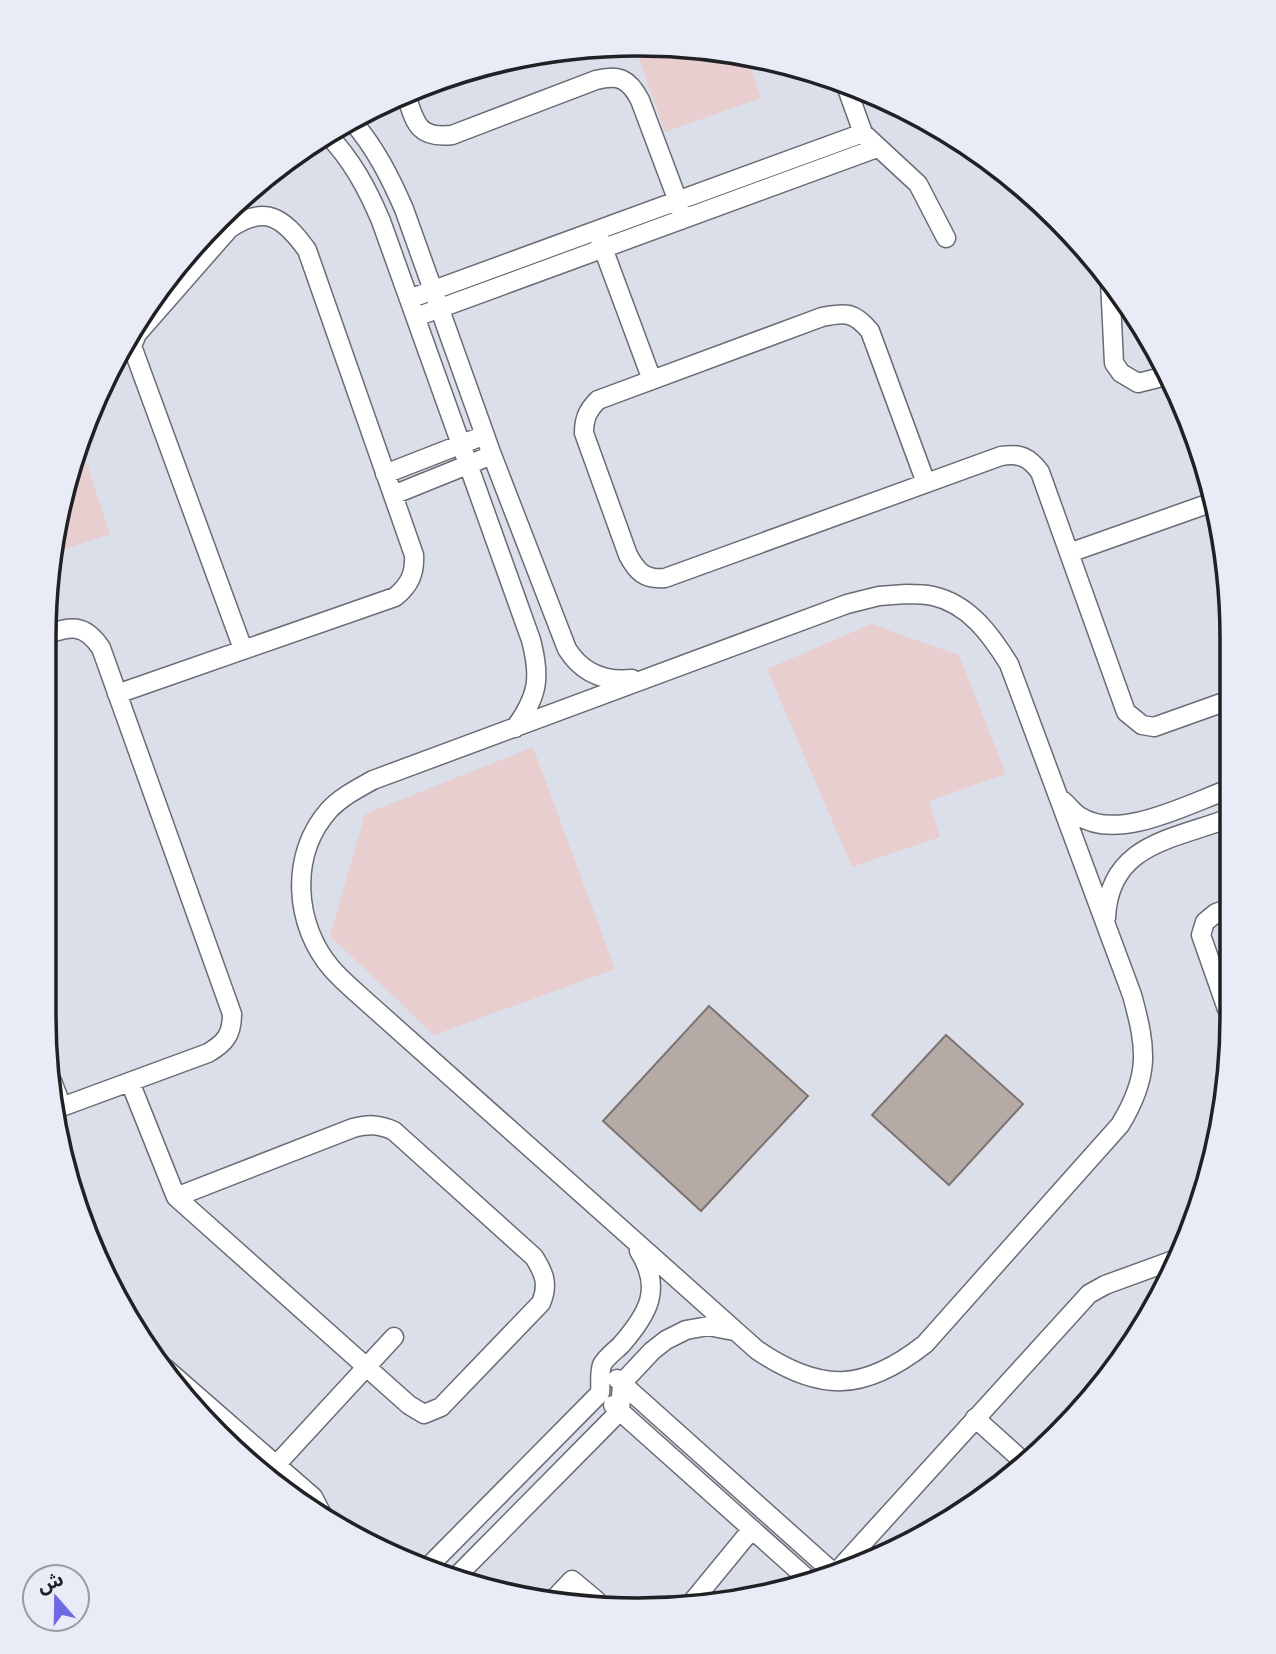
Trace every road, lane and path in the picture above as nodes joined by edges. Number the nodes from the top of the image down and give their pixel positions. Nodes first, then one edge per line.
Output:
1 (850, 96) edge
2 (409, 103) edge
3 (358, 128) edge
4 (863, 133) junction
5 (334, 142) edge
6 (877, 148) junction
7 (678, 200) junction
8 (685, 219) junction
9 (597, 230) junction
10 (946, 238) dead end
11 (604, 248) junction
12 (197, 257) edge
13 (434, 289) junction
14 (409, 299) junction
15 (1111, 299) edge
16 (441, 307) junction
17 (416, 317) junction
18 (133, 349) edge
19 (1158, 378) edge
20 (652, 380) junction
21 (485, 435) junction
22 (460, 444) junction
23 (492, 455) junction
24 (468, 465) junction
25 (385, 474) junction
26 (926, 483) junction
27 (393, 495) junction
28 (1204, 505) edge
29 (1069, 553) junction
30 (56, 631) edge
31 (243, 649) junction
32 (653, 677) junction
33 (117, 694) junction
34 (1220, 707) edge
35 (515, 728) junction
36 (1220, 793) edge
37 (1058, 796) junction
38 (1220, 822) edge
39 (1220, 912) edge
40 (1106, 925) junction
41 (1220, 989) edge
42 (130, 1082) junction
43 (63, 1106) edge
44 (176, 1197) junction
45 (629, 1237) junction
46 (1165, 1263) edge
47 (737, 1332) junction
48 (394, 1337) dead end
49 (602, 1365) junction
50 (366, 1367) junction
51 (622, 1383) junction
52 (600, 1393) junction
53 (620, 1411) junction
54 (214, 1415) edge
55 (975, 1418) junction
56 (1018, 1457) edge
57 (276, 1465) junction
58 (314, 1500) edge
59 (752, 1529) junction
60 (850, 1558) edge
61 (434, 1561) edge
62 (824, 1567) edge
63 (462, 1570) edge
64 (802, 1574) edge
65 (560, 1593) edge
66 (698, 1595) edge
67 (591, 1596) edge

1 - 4 street
2 - 7 street
3 - 13 street
4 - 6 street
4 - 7 street
5 - 14 street
6 - 8 street
6 - 10 street
7 - 8 street
7 - 9 street
8 - 11 street
9 - 11 street
9 - 13 street
11 - 16 street
11 - 20 street
12 - 25 street
13 - 14 street
13 - 16 street
14 - 17 street
15 - 19 street
16 - 17 street
16 - 21 street
17 - 22 street
18 - 31 street
20 - 26 street
20 - 26 street
21 - 22 street
21 - 23 street
22 - 24 street
22 - 25 street
23 - 24 street
23 - 32 street
24 - 27 street
24 - 35 street
25 - 27 street
26 - 29 street
27 - 31 street
28 - 29 street
29 - 34 street
30 - 33 street
31 - 33 street
32 - 35 street
32 - 37 street
33 - 42 street
35 - 45 street
36 - 37 street
37 - 40 street
38 - 40 street
39 - 41 street
40 - 47 street
42 - 43 street
42 - 44 street
44 - 50 street
44 - 50 street
45 - 47 street
45 - 49 street
46 - 55 street
47 - 51 street
48 - 50 street
49 - 51 street
49 - 52 street
50 - 57 street
51 - 53 street
51 - 62 street
52 - 53 street
52 - 61 street
53 - 59 street
53 - 63 street
54 - 57 street
55 - 56 street
55 - 60 street
57 - 58 street
59 - 64 street
59 - 66 street
65 - 67 street

